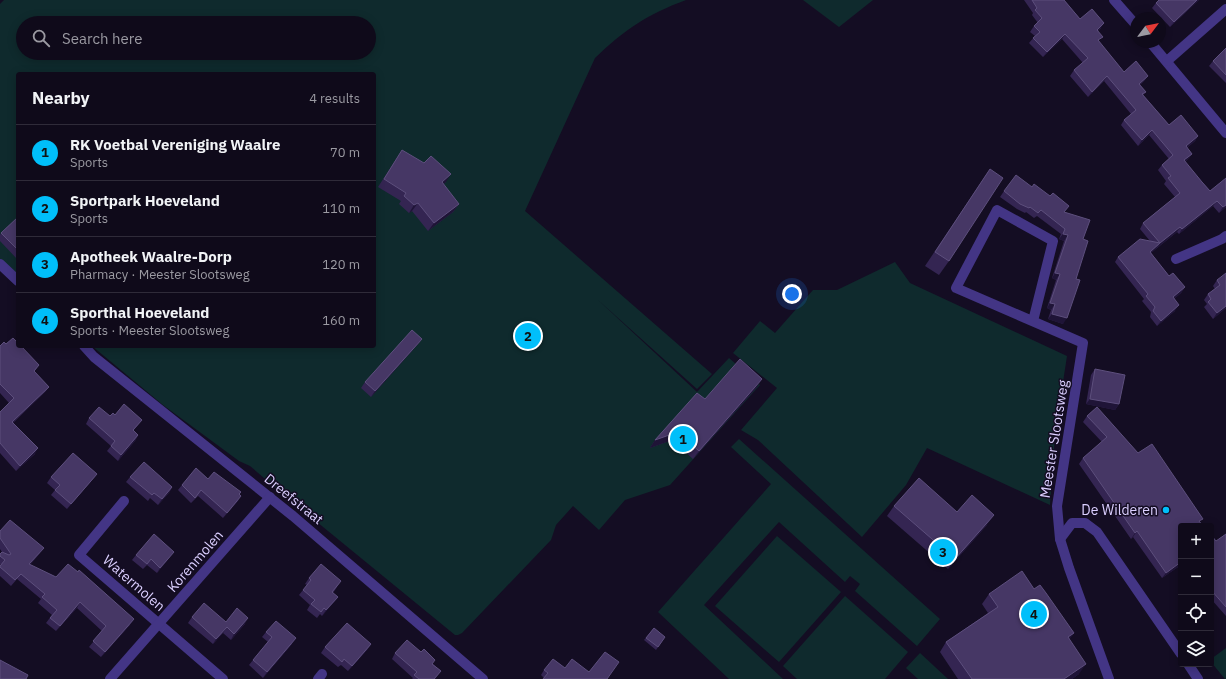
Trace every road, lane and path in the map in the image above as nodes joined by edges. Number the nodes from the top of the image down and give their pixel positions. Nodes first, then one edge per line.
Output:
1 (1114, 0) edge
2 (1226, 10) edge
3 (1130, 18) edge
4 (1155, 48) edge
5 (1167, 61) junction
6 (1226, 133) edge
7 (1226, 236) edge
8 (1176, 260) dead end
9 (0, 264) edge
10 (16, 279) edge
11 (1033, 321) junction
12 (86, 348) edge
13 (270, 497) junction
14 (124, 501) dead end
15 (1060, 539) junction
16 (159, 623) junction
17 (1178, 650) edge
18 (1190, 667) edge
19 (110, 679) edge
20 (223, 679) edge
21 (483, 679) edge
22 (1109, 679) edge
23 (1198, 679) edge

1 - 3 street
2 - 5 street
4 - 5 street
5 - 6 street
7 - 8 street
9 - 10 street
11 - 11 street
11 - 15 street, Meester Slootsweg
12 - 13 street, Dreefstraat
13 - 16 street, Korenmolen
13 - 21 street, Dreefstraat
14 - 16 street, Watermolen
15 - 17 street
15 - 22 street, Meester Slootsweg
16 - 19 street, Korenmolen
16 - 20 street, Watermolen
18 - 23 street

